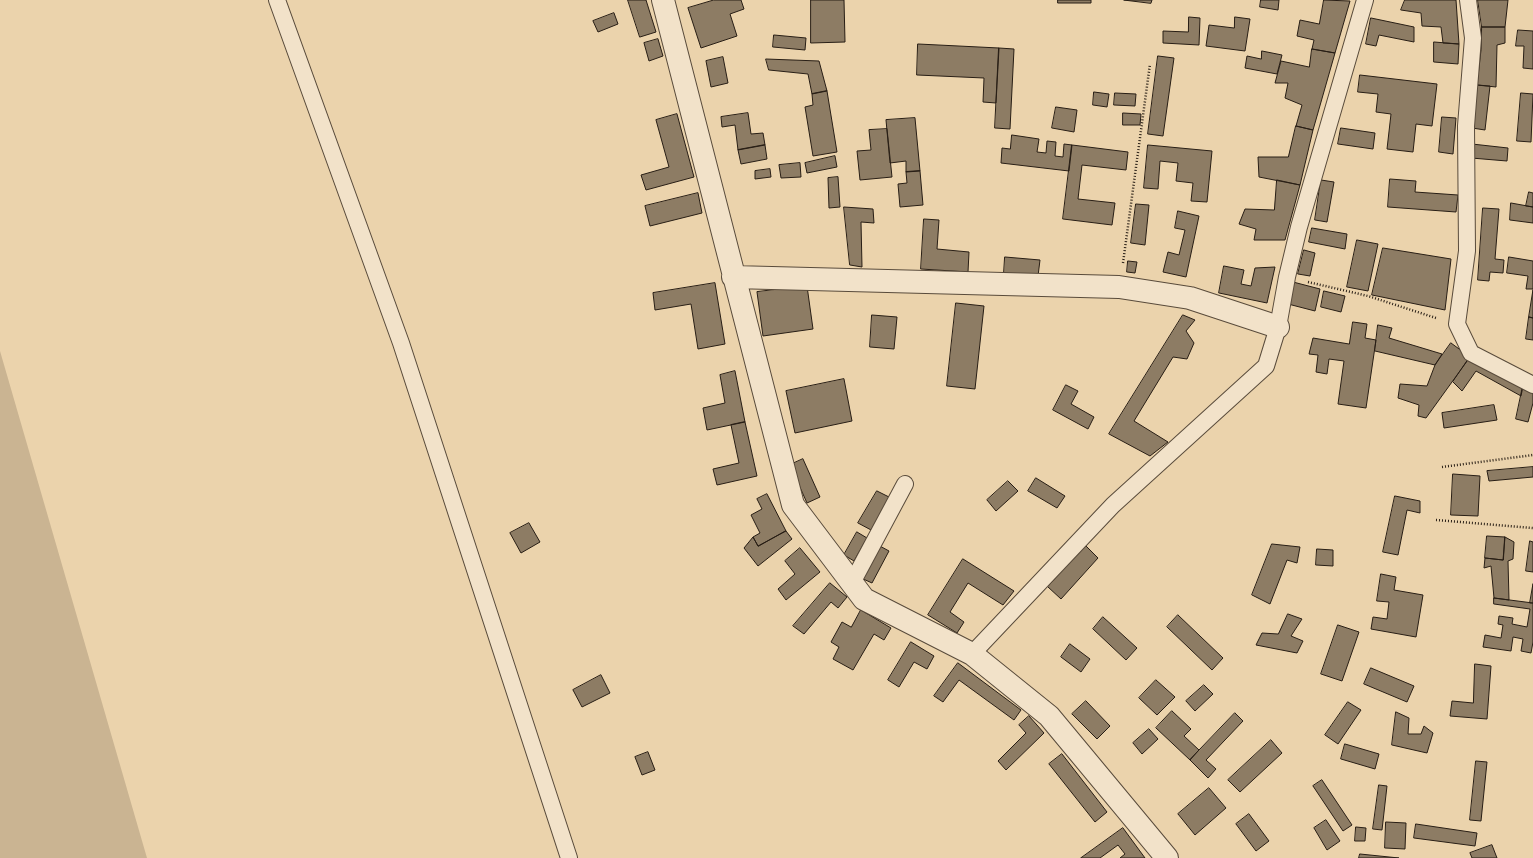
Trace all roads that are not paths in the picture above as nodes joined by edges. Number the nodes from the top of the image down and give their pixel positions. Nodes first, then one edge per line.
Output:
1 (277, 0) edge
2 (663, 0) edge
3 (1365, 0) edge
4 (1468, 0) edge
5 (733, 276) junction
6 (1278, 327) junction
7 (1533, 385) edge
8 (905, 484) dead end
9 (852, 583) junction
10 (972, 654) junction
11 (569, 858) edge
12 (1167, 858) edge

1 - 11 lane
2 - 5 street
3 - 6 lane
4 - 7 lane
5 - 6 street
5 - 9 street
6 - 10 lane
8 - 9 lane
9 - 10 street
10 - 12 street

